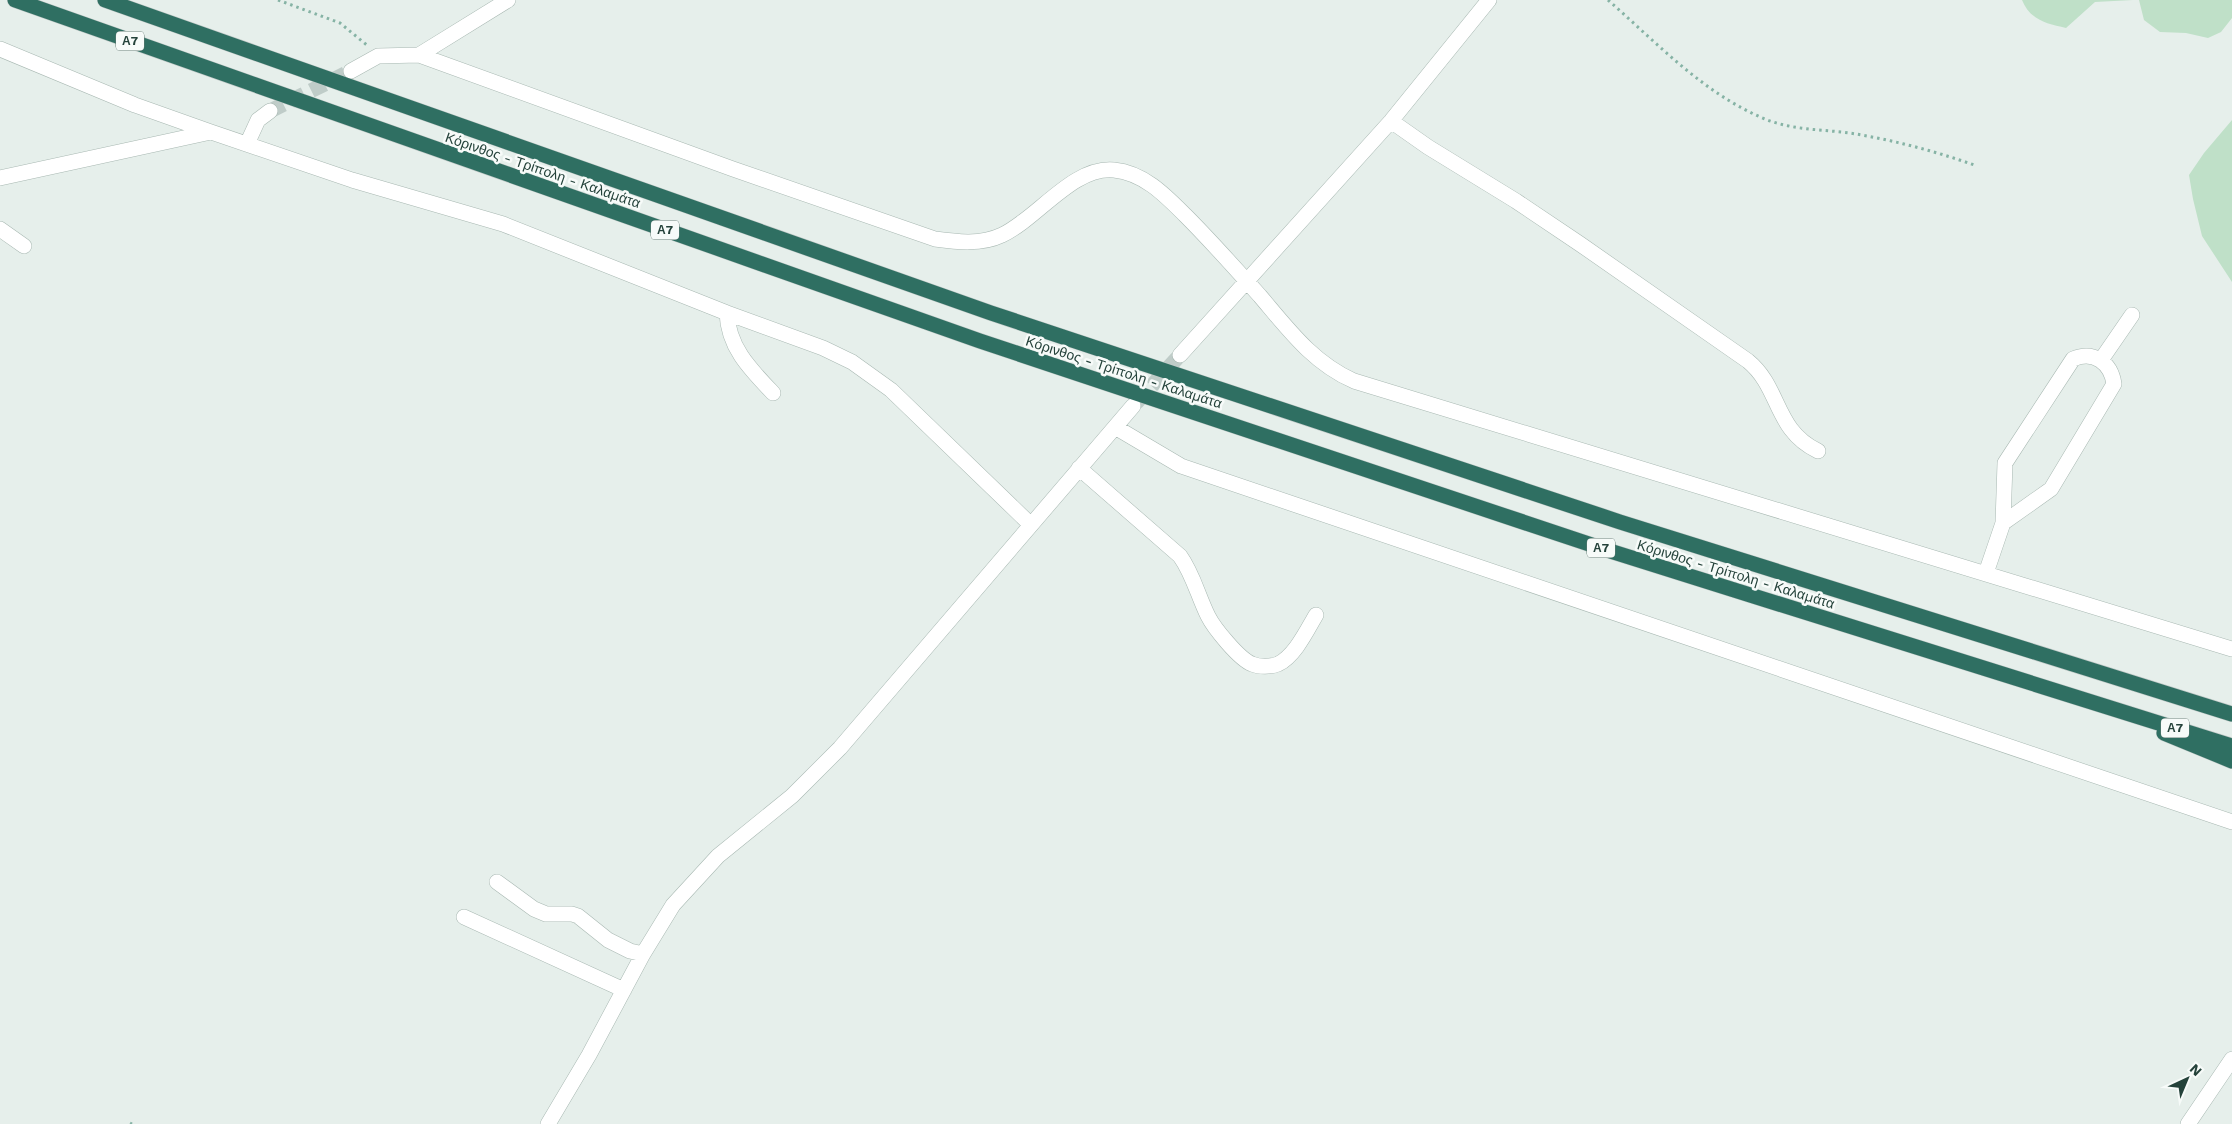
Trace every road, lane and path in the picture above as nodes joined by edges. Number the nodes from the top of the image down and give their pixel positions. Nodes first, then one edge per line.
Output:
1 (15, 0) edge
2 (105, 0) edge
3 (278, 0) edge
4 (508, 0) edge
5 (1489, 0) edge
6 (1608, 0) edge
7 (0, 49) edge
8 (419, 55) junction
9 (378, 56) junction
10 (351, 71) tunnel mouth
11 (270, 111) tunnel mouth
12 (1391, 120) junction
13 (212, 132) junction
14 (247, 144) junction
15 (1977, 166) dead end
16 (0, 178) edge
17 (0, 229) edge
18 (24, 246) dead end
19 (1247, 281) junction
20 (727, 312) junction
21 (2132, 315) dead end
22 (1180, 355) tunnel mouth
23 (2101, 360) junction
24 (773, 393) dead end
25 (1133, 406) tunnel mouth
26 (1114, 427) junction
27 (1818, 451) dead end
28 (1079, 468) junction
29 (1031, 524) junction
30 (2004, 524) junction
31 (1986, 574) junction
32 (1316, 615) dead end
33 (2232, 649) edge
34 (2195, 702) junction
35 (2232, 708) edge
36 (2117, 710) junction
37 (2232, 714) edge
38 (2232, 746) edge
39 (2232, 761) edge
40 (2232, 822) edge
41 (496, 882) dead end
42 (464, 917) dead end
43 (644, 954) junction
44 (624, 990) junction
45 (2232, 1059) edge
46 (548, 1124) edge
47 (2188, 1124) edge

1 - 36 highway, Κόρινθος - Τρίπολη - Καλαμάτα / Α7
2 - 34 highway, Κόρινθος - Τρίπολη - Καλαμάτα / Α7
3 - 9 path
4 - 8 street
5 - 12 street
6 - 15 path
7 - 13 street
8 - 9 street
8 - 19 street
9 - 10 street
11 - 14 street
12 - 19 street
12 - 27 street
13 - 14 street
13 - 16 street
14 - 20 street
17 - 18 street
19 - 22 street
19 - 31 street
20 - 24 street
20 - 29 street
21 - 23 street
23 - 30 street
23 - 30 street
25 - 26 street
26 - 28 street
26 - 40 street
28 - 29 street
28 - 32 street
29 - 43 street
30 - 31 street
31 - 33 street
34 - 35 highway
34 - 37 highway, Κόρινθος - Τρίπολη - Καλαμάτα / Α7
36 - 38 highway, Κόρινθος - Τρίπολη - Καλαμάτα / Α7
36 - 39 highway
41 - 43 street
42 - 44 street
43 - 44 street
44 - 46 street
45 - 47 street

